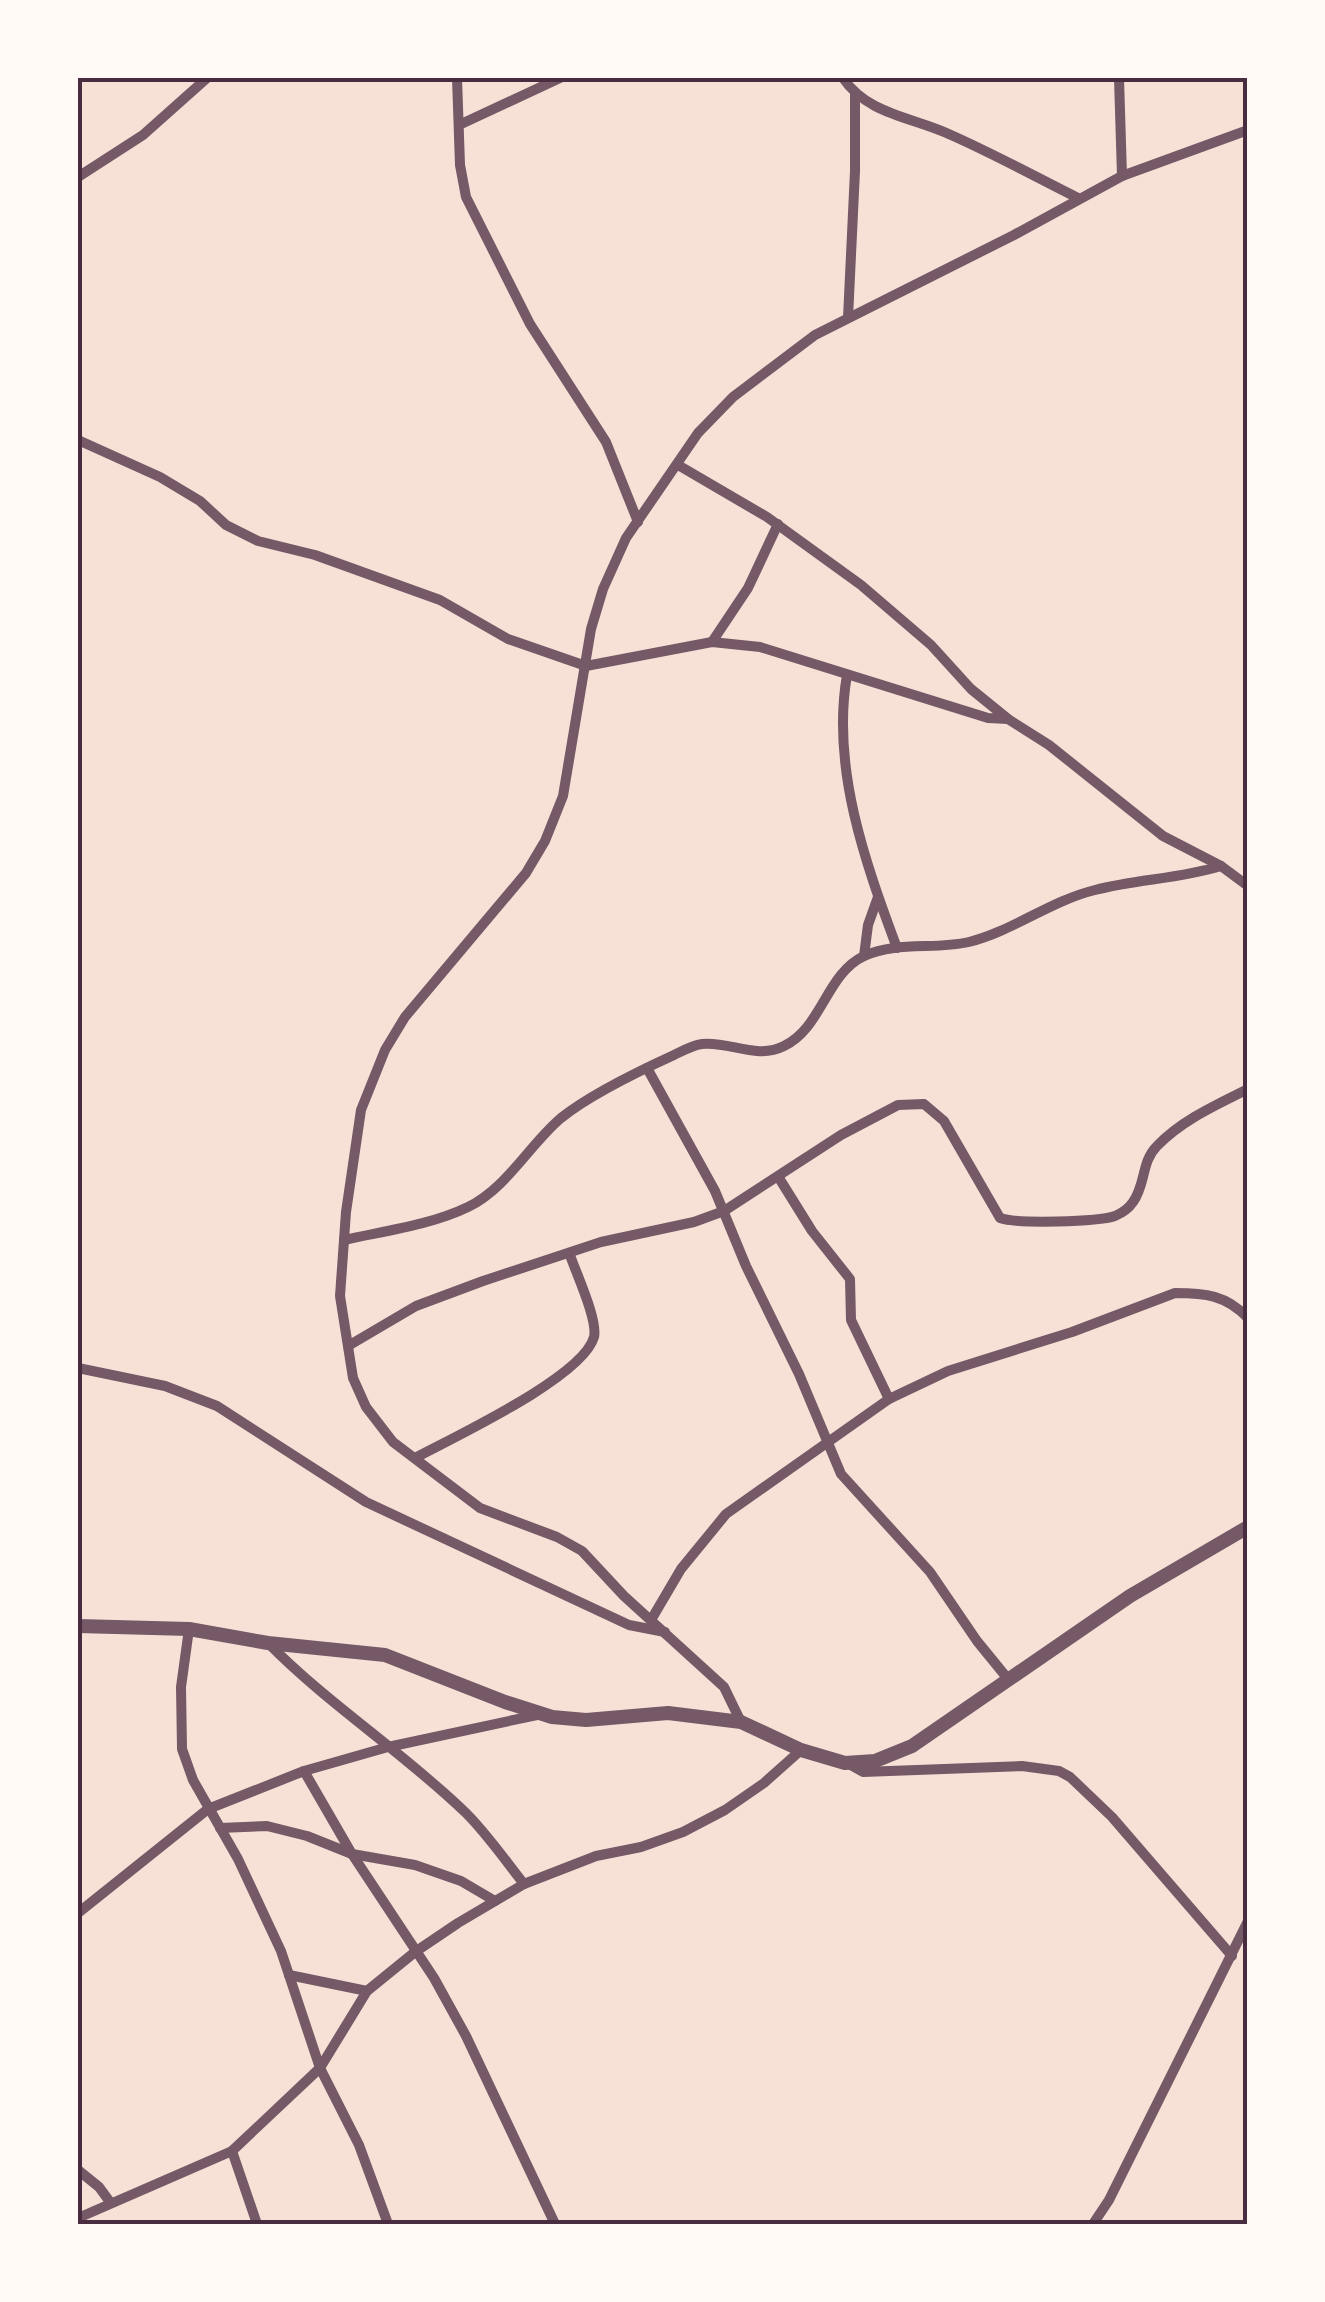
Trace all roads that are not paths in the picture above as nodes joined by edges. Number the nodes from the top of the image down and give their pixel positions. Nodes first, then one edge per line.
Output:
1 (207, 78) edge
2 (457, 78) edge
3 (560, 78) edge
4 (843, 78) edge
5 (1119, 78) edge
6 (854, 95) junction
7 (459, 125) junction
8 (1248, 130) edge
9 (1122, 176) junction
10 (78, 178) edge
11 (1078, 198) junction
12 (848, 318) junction
13 (78, 440) edge
14 (678, 464) junction
15 (638, 522) junction
16 (778, 524) junction
17 (712, 642) junction
18 (586, 666) junction
19 (847, 674) junction
20 (1008, 719) junction
21 (1221, 866) junction
22 (1248, 886) edge
23 (878, 897) junction
24 (897, 948) junction
25 (864, 956) junction
26 (647, 1068) junction
27 (1248, 1088) edge
28 (778, 1178) junction
29 (724, 1211) junction
30 (344, 1240) junction
31 (570, 1255) junction
32 (1248, 1318) edge
33 (348, 1346) junction
34 (78, 1368) edge
35 (889, 1399) junction
36 (825, 1443) junction
37 (415, 1458) junction
38 (1248, 1526) edge
39 (652, 1620) junction
40 (78, 1626) edge
41 (189, 1629) junction
42 (665, 1632) junction
43 (268, 1643) junction
44 (1008, 1679) junction
45 (543, 1714) junction
46 (741, 1722) junction
47 (388, 1747) junction
48 (801, 1750) junction
49 (846, 1762) junction
50 (304, 1771) junction
51 (208, 1809) junction
52 (220, 1828) junction
53 (352, 1854) junction
54 (524, 1884) junction
55 (495, 1901) junction
56 (78, 1912) edge
57 (1248, 1921) edge
58 (414, 1952) junction
59 (1232, 1956) junction
60 (289, 1975) junction
61 (367, 1991) junction
62 (320, 2068) junction
63 (232, 2150) junction
64 (78, 2170) edge
65 (110, 2202) junction
66 (78, 2220) edge
67 (384, 2221) edge
68 (85, 2224) edge
69 (257, 2224) edge
70 (555, 2224) edge
71 (1093, 2224) edge

1 - 10 street
2 - 7 street
3 - 7 street
4 - 6 street
5 - 9 street
6 - 11 street
6 - 12 street
7 - 15 street
8 - 9 street
9 - 11 street
11 - 12 street
12 - 14 street
13 - 18 street
14 - 15 street
14 - 16 street
15 - 18 street
16 - 17 street
16 - 20 street
17 - 18 street
17 - 19 street
18 - 30 street
19 - 20 street
19 - 23 street
20 - 21 street
21 - 22 street
21 - 24 street
23 - 24 street
23 - 25 street
24 - 25 street
25 - 26 street
26 - 29 street
26 - 30 street
27 - 28 street
28 - 29 street
28 - 35 street
29 - 31 street
29 - 36 street
30 - 33 street
31 - 33 street
31 - 37 street
32 - 35 street
33 - 37 street
34 - 42 street
35 - 36 street
36 - 39 street
36 - 44 street
37 - 39 street
38 - 44 street
39 - 42 street
40 - 41 street
41 - 43 street
41 - 51 street
42 - 46 street
43 - 45 street
43 - 47 street
44 - 49 street
45 - 46 street
45 - 47 street
46 - 48 street
47 - 50 street
47 - 54 street
48 - 49 street
48 - 54 street
49 - 59 street
50 - 51 street
50 - 53 street
51 - 52 street
51 - 56 street
52 - 53 street
52 - 60 street
53 - 55 street
53 - 58 street
54 - 55 street
55 - 58 street
57 - 59 street
58 - 61 street
58 - 70 street
59 - 71 street
60 - 61 street
60 - 62 street
61 - 62 street
62 - 63 street
62 - 67 street
63 - 65 street
63 - 69 street
64 - 65 street
65 - 66 street
66 - 68 street

